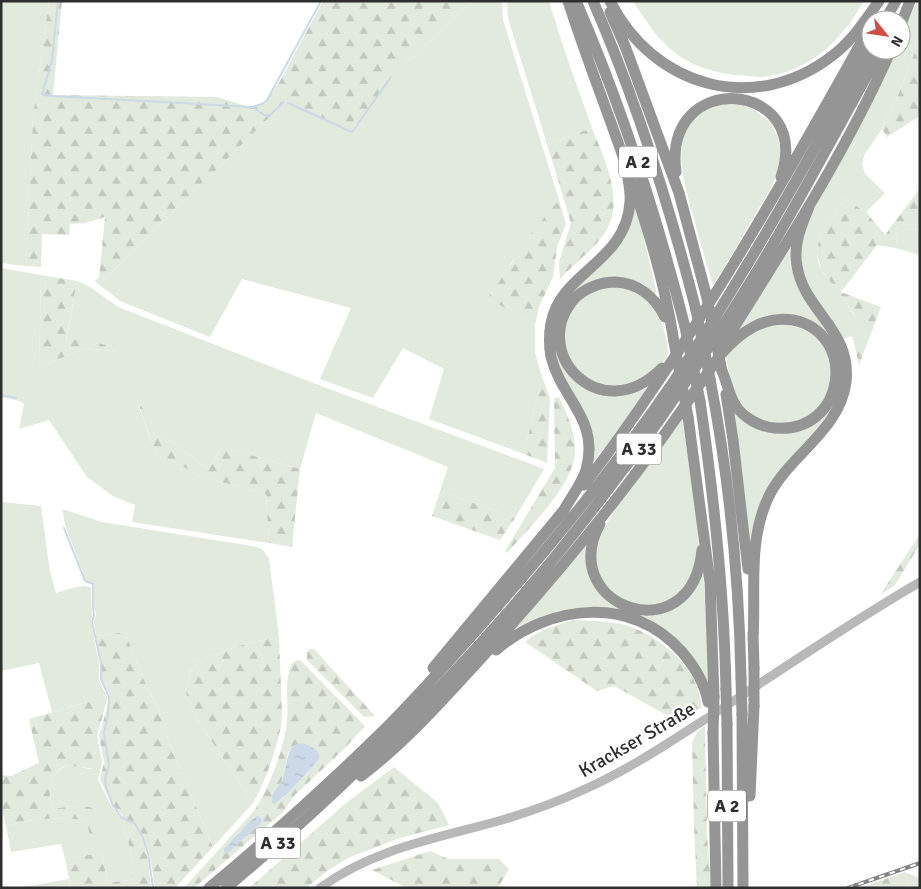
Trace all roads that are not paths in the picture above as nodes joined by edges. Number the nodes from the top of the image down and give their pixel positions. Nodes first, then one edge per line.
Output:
1 (568, 1) edge
2 (576, 1) edge
3 (593, 1) edge
4 (606, 1) edge
5 (610, 1) edge
6 (879, 1) edge
7 (861, 42) edge
8 (863, 60) edge
9 (876, 60) edge
10 (886, 60) edge
11 (626, 168) junction
12 (679, 193) junction
13 (774, 196) junction
14 (809, 207) junction
15 (687, 331) junction
16 (673, 337) junction
17 (722, 371) junction
18 (706, 380) junction
19 (617, 497) junction
20 (564, 510) junction
21 (704, 531) junction
22 (920, 582) edge
23 (753, 640) junction
24 (457, 684) junction
25 (711, 700) junction
26 (375, 738) junction
27 (329, 798) junction
28 (743, 867) junction
29 (208, 888) edge
30 (226, 888) edge
31 (320, 888) edge
32 (716, 888) edge
33 (728, 888) edge
34 (743, 888) edge

1 - 11 highway
2 - 15 highway, A 2
3 - 18 highway, A 2, bridge
4 - 12 highway
5 - 6 highway
7 - 13 highway
8 - 26 highway, A 33
9 - 27 highway, A 33
10 - 14 highway
11 - 16 highway
11 - 20 highway
12 - 13 highway
12 - 17 highway, bridge
13 - 15 highway
14 - 18 highway
14 - 23 highway
15 - 16 highway
15 - 20 highway
15 - 33 highway, A 2, bridge
16 - 21 highway, bridge
17 - 18 highway
17 - 23 highway
18 - 19 highway
18 - 28 highway, A 2, bridge
19 - 21 highway
19 - 24 highway
20 - 26 highway
21 - 25 highway
22 - 31 street, Krackser Straße
23 - 28 highway, bridge
24 - 25 highway
24 - 27 highway
25 - 32 highway, bridge
26 - 29 highway, A 33
27 - 30 highway, A 33
28 - 34 highway, A 2

